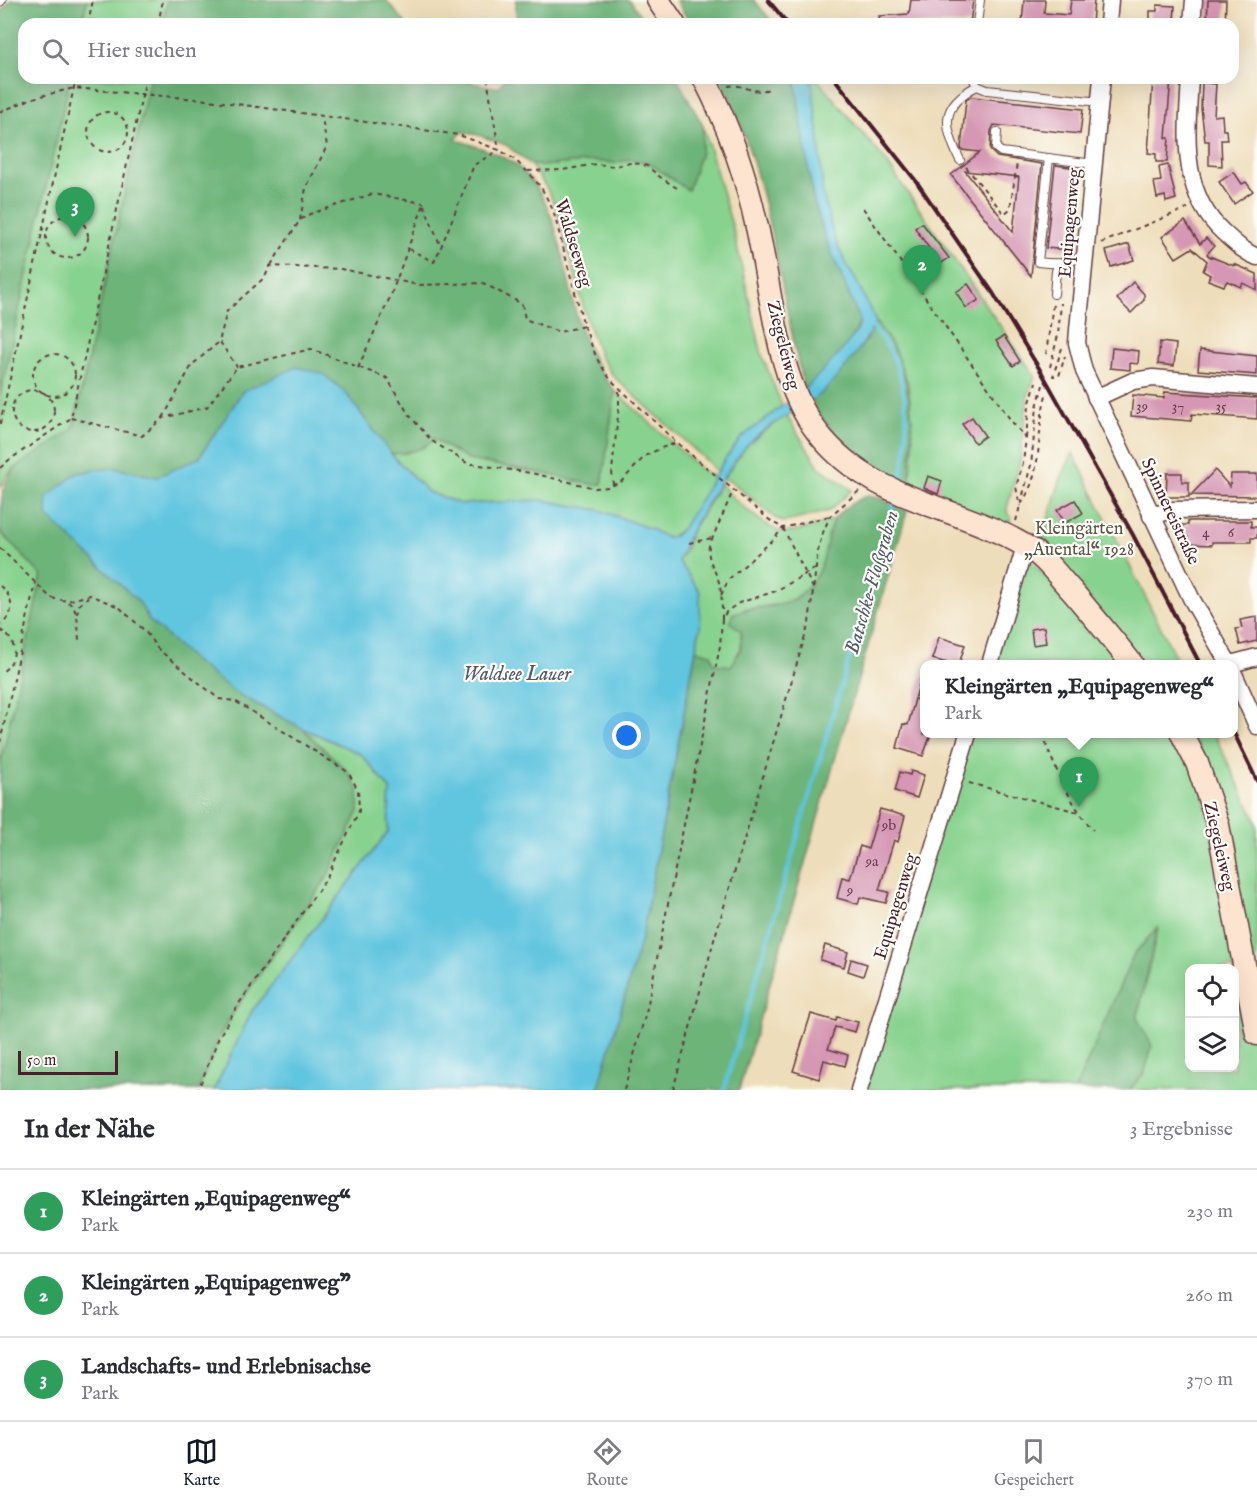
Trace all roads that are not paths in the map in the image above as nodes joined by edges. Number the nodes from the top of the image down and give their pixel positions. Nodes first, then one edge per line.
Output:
1 (658, 0) edge
2 (980, 0) edge
3 (1110, 0) edge
4 (1194, 0) edge
5 (670, 18) edge
6 (978, 18) edge
7 (1108, 18) edge
8 (1192, 18) edge
9 (973, 84) edge
10 (978, 84) edge
11 (1102, 84) edge
12 (1190, 84) edge
13 (708, 85) edge
14 (1100, 102) junction
15 (997, 132) dead end
16 (1049, 158) junction
17 (960, 160) road end
18 (1094, 164) junction
19 (1090, 249) junction
20 (1257, 257) edge
21 (1060, 263) junction
22 (1054, 294) road end
23 (1084, 371) joint
24 (1257, 387) edge
25 (1096, 398) junction
26 (1257, 509) edge
27 (1151, 516) junction
28 (1029, 548) junction
29 (1257, 657) edge
30 (991, 660) edge
31 (1129, 660) edge
32 (1228, 660) edge
33 (1238, 662) edge
34 (1238, 685) edge
35 (1257, 726) edge
36 (967, 738) edge
37 (1184, 738) edge
38 (1257, 1034) edge
39 (859, 1090) edge

1 - 5 main road
2 - 6 lane
3 - 7 street
4 - 8 street
9 - 17 lane
10 - 14 lane
11 - 14 street, Equipagenweg
12 - 20 street
13 - 28 main road, Ziegeleiweg
14 - 18 street, Equipagenweg
15 - 16 lane
16 - 18 lane
16 - 21 lane
18 - 19 street, Equipagenweg
19 - 21 lane
19 - 23 street, Equipagenweg
21 - 22 lane
23 - 25 street, Spinnereistraße
24 - 25 street
25 - 27 street, Spinnereistraße
26 - 27 street
27 - 32 street, Spinnereistraße
28 - 30 street
28 - 31 main road, Ziegeleiweg
29 - 33 street
34 - 35 street
36 - 39 street, Equipagenweg
37 - 38 main road, Ziegeleiweg

